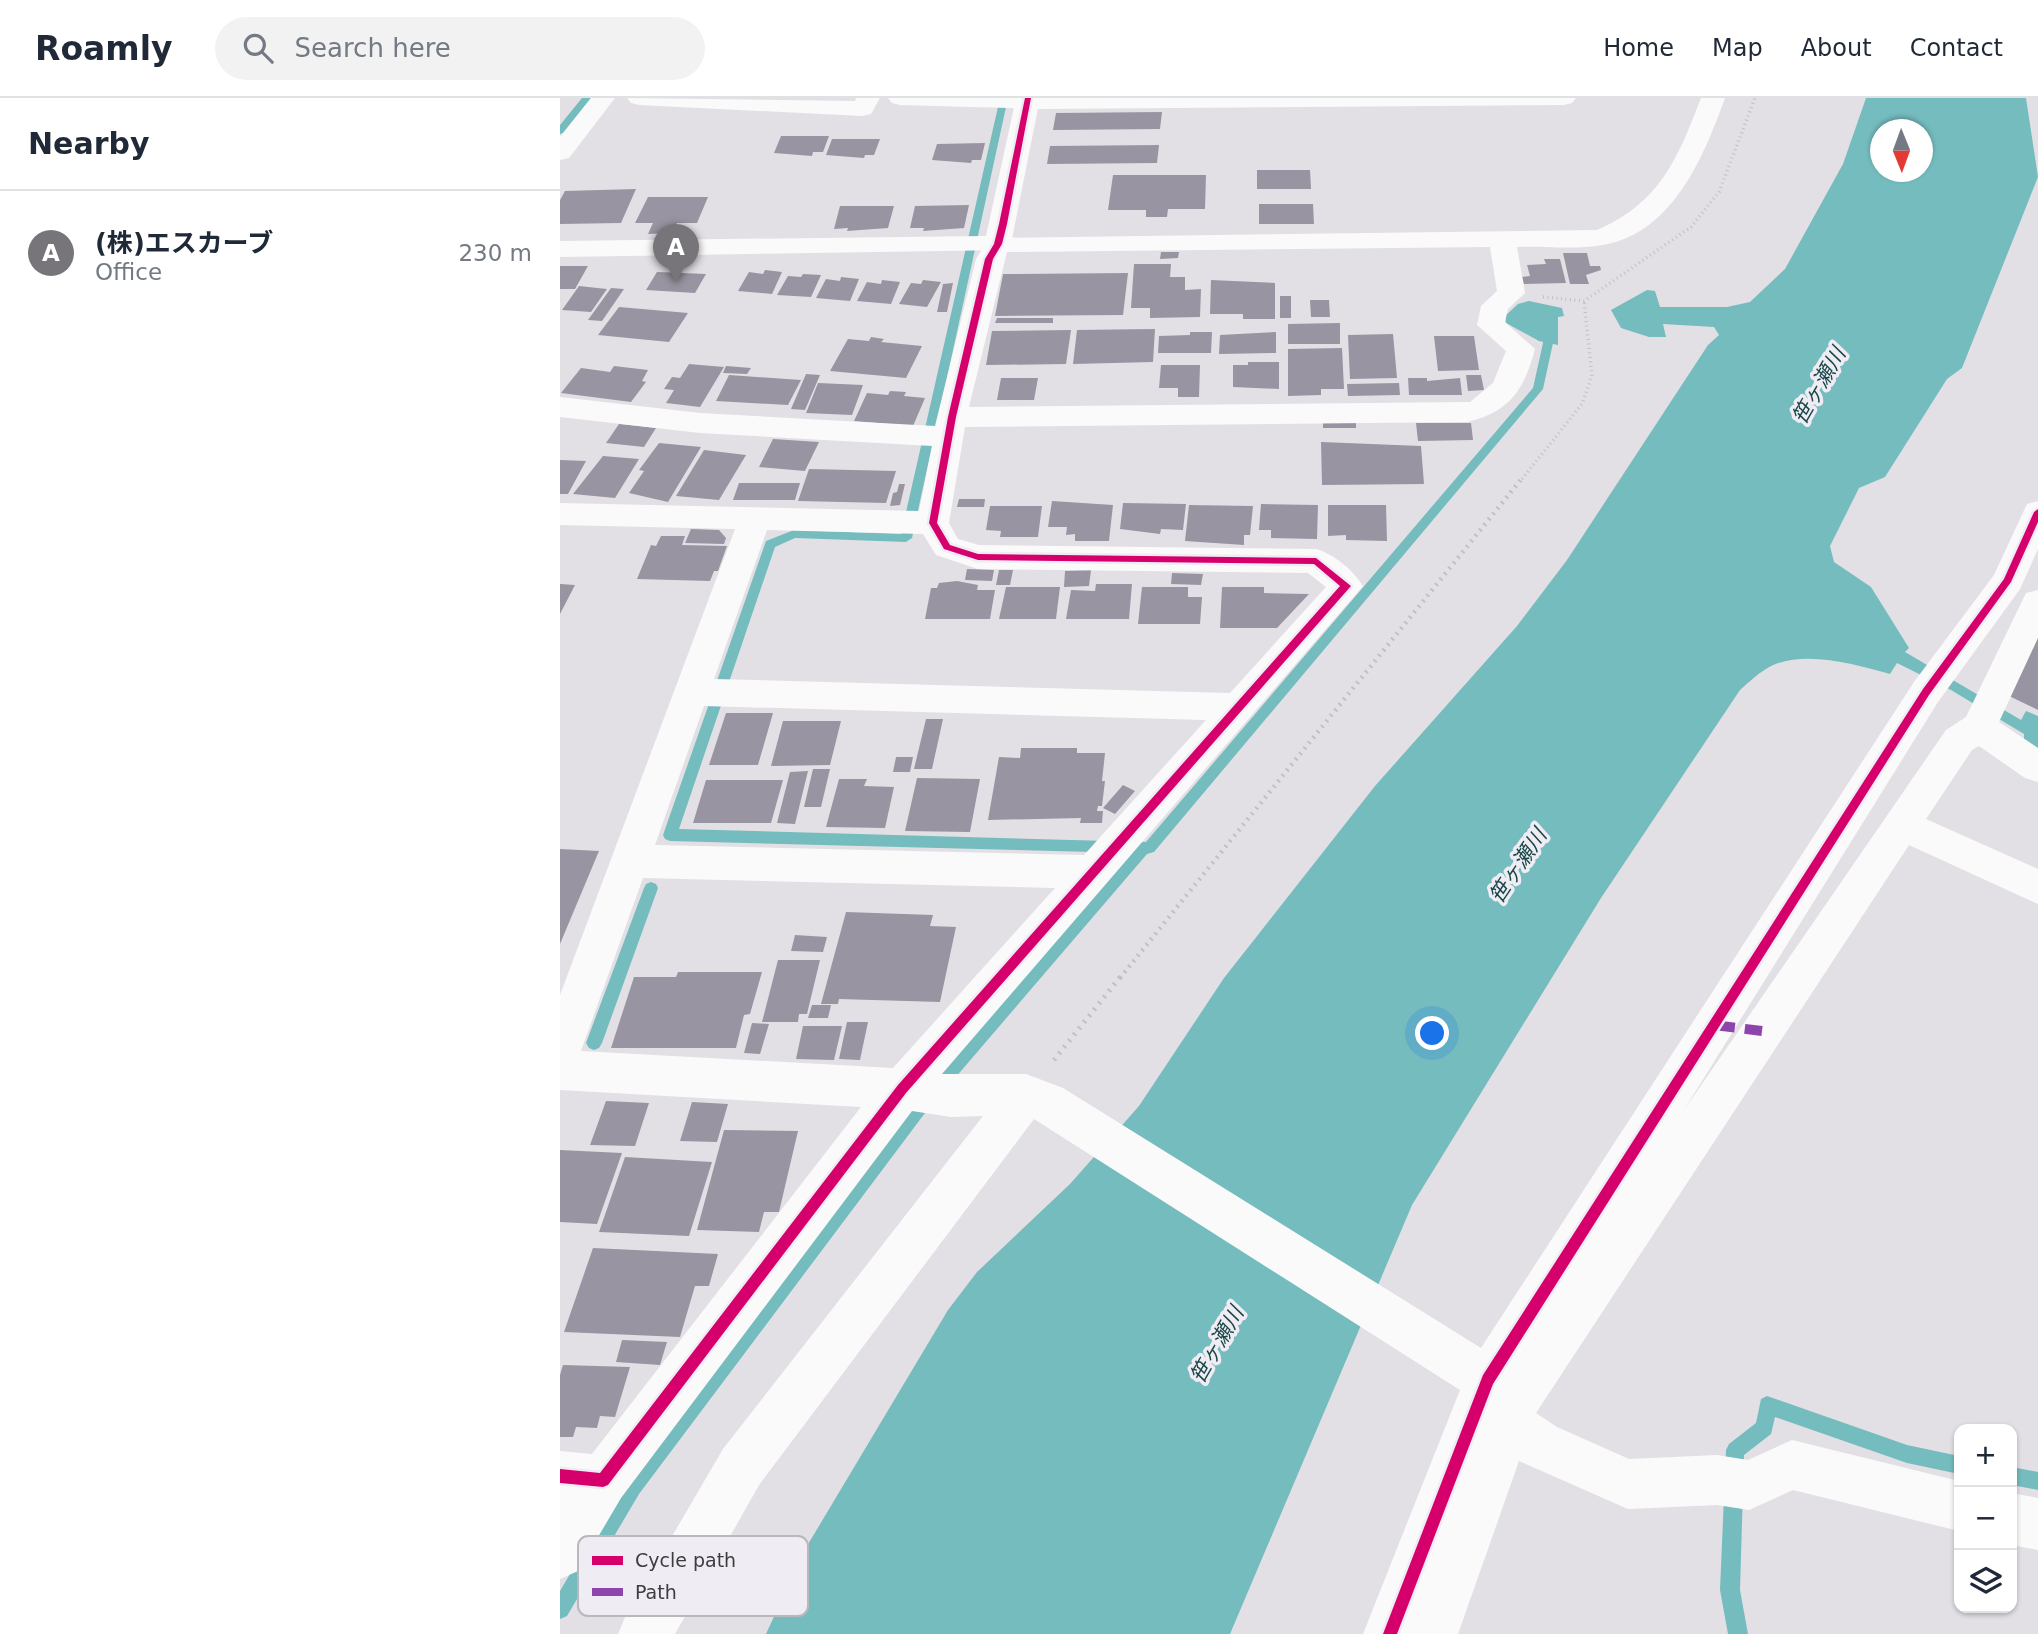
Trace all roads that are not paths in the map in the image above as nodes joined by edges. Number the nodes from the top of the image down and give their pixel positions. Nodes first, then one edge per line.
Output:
1 (603, 98) edge
2 (639, 98) edge
3 (868, 98) edge
4 (900, 98) edge
5 (1564, 98) edge
6 (1713, 98) edge
7 (1016, 101) edge
8 (560, 153) edge
9 (1502, 239) junction
10 (979, 244) junction
11 (560, 249) edge
12 (560, 407) edge
13 (938, 431) junction
14 (2038, 512) edge
15 (560, 514) edge
16 (756, 517) junction
17 (917, 522) junction
18 (2008, 580) junction
19 (2038, 600) edge
20 (711, 693) junction
21 (1237, 707) junction
22 (1986, 714) junction
23 (2038, 767) edge
24 (1902, 824) junction
25 (1108, 854) junction
26 (630, 861) junction
27 (2038, 887) edge
28 (560, 1051) edge
29 (560, 1070) edge
30 (920, 1092) junction
31 (1037, 1099) junction
32 (1487, 1390) junction
33 (581, 1478) edge
34 (1954, 1505) edge
35 (2017, 1520) edge
36 (2038, 1524) edge
37 (701, 1536) edge
38 (560, 1553) edge
39 (655, 1616) edge
40 (645, 1634) edge
41 (1390, 1634) edge
42 (1431, 1634) edge

1 - 8 street
2 - 3 street
4 - 7 street
5 - 7 street
6 - 9 street
7 - 10 street
9 - 10 street
9 - 13 street
10 - 11 street
10 - 13 street
12 - 13 street
13 - 17 street
14 - 18 street
15 - 16 street
16 - 17 street
16 - 20 street
17 - 21 street
18 - 19 street
18 - 32 street
19 - 22 street
20 - 21 street
20 - 26 street
21 - 25 street
22 - 23 street
22 - 24 street
24 - 27 street
24 - 32 street
25 - 26 street
25 - 30 street
26 - 28 street
29 - 30 street
30 - 31 street
30 - 33 street
31 - 32 street
31 - 37 street
32 - 34 street
32 - 41 street
32 - 42 street
33 - 38 street
35 - 36 street
39 - 40 street

